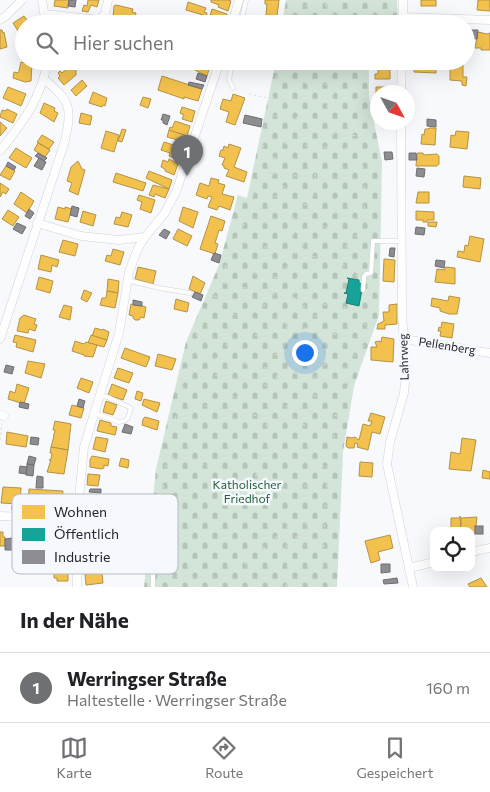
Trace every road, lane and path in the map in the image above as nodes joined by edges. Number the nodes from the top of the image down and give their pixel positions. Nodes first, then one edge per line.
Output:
1 (22, 0) edge
2 (42, 0) edge
3 (108, 0) edge
4 (239, 0) edge
5 (246, 0) edge
6 (290, 0) edge
7 (326, 0) edge
8 (377, 0) edge
9 (403, 0) edge
10 (290, 4) junction
11 (326, 4) junction
12 (45, 14) joint
13 (373, 14) joint
14 (54, 15) edge
15 (104, 15) edge
16 (235, 15) edge
17 (243, 15) edge
18 (288, 15) edge
19 (328, 15) edge
20 (362, 15) edge
21 (403, 15) edge
22 (0, 20) edge
23 (475, 20) edge
24 (490, 20) edge
25 (46, 70) edge
26 (217, 70) edge
27 (231, 70) edge
28 (295, 70) edge
29 (332, 70) edge
30 (402, 70) edge
31 (277, 71) joint
32 (44, 79) junction
33 (275, 81) junction
34 (333, 85) junction
35 (401, 85) edge
36 (233, 88) dead end
37 (249, 94) dead end
38 (272, 99) junction
39 (328, 103) junction
40 (270, 114) junction
41 (322, 120) junction
42 (339, 121) junction
43 (268, 129) junction
44 (401, 130) edge
45 (320, 134) junction
46 (359, 136) junction
47 (265, 142) junction
48 (319, 148) junction
49 (361, 150) junction
50 (0, 151) edge
51 (262, 156) junction
52 (317, 161) junction
53 (363, 164) junction
54 (259, 172) junction
55 (316, 177) junction
56 (257, 180) junction
57 (364, 183) junction
58 (255, 191) junction
59 (312, 192) junction
60 (365, 205) junction
61 (251, 206) junction
62 (311, 207) junction
63 (248, 218) junction
64 (363, 221) junction
65 (37, 223) junction
66 (308, 223) junction
67 (306, 236) junction
68 (145, 237) junction
69 (234, 240) junction
70 (374, 241) junction
71 (402, 241) junction
72 (290, 253) junction
73 (373, 253) junction
74 (303, 255) junction
75 (225, 268) junction
76 (348, 268) junction
77 (371, 273) junction
78 (354, 275) dead end
79 (127, 280) junction
80 (219, 282) junction
81 (363, 290) dead end
82 (370, 292) dead end
83 (190, 293) dead end
84 (213, 296) junction
85 (282, 296) junction
86 (293, 299) junction
87 (304, 301) junction
88 (207, 309) junction
89 (279, 309) junction
90 (291, 309) junction
91 (368, 311) junction
92 (304, 314) junction
93 (290, 316) junction
94 (276, 322) junction
95 (200, 324) junction
96 (288, 324) junction
97 (367, 326) junction
98 (299, 327) junction
99 (0, 339) edge
100 (195, 339) junction
101 (404, 339) junction
102 (285, 341) junction
103 (366, 341) junction
104 (191, 353) junction
105 (490, 353) edge
106 (282, 356) junction
107 (360, 356) junction
108 (186, 369) junction
109 (354, 370) junction
110 (279, 371) junction
111 (349, 384) junction
112 (182, 387) junction
113 (276, 387) junction
114 (100, 395) junction
115 (179, 401) junction
116 (342, 401) junction
117 (272, 404) junction
118 (94, 413) junction
119 (2, 416) edge
120 (339, 416) junction
121 (269, 419) junction
122 (336, 432) junction
123 (264, 438) junction
124 (0, 440) edge
125 (167, 456) junction
126 (329, 467) junction
127 (256, 476) junction
128 (326, 490) junction
129 (79, 494) edge
130 (162, 494) edge
131 (178, 518) edge
132 (250, 522) junction
133 (287, 523) junction
134 (311, 524) junction
135 (324, 525) junction
136 (311, 529) junction
137 (287, 534) junction
138 (275, 537) dead end
139 (283, 537) junction
140 (289, 537) junction
141 (301, 537) junction
142 (319, 537) junction
143 (323, 538) junction
144 (286, 540) junction
145 (248, 547) junction
146 (309, 548) junction
147 (490, 548) edge
148 (287, 549) junction
149 (323, 551) junction
150 (475, 551) edge
151 (430, 563) edge
152 (409, 568) junction
153 (77, 574) edge
154 (154, 574) joint
155 (244, 580) junction
156 (286, 581) junction
157 (322, 582) junction
158 (77, 587) edge
159 (153, 587) edge
160 (286, 587) edge
161 (322, 587) edge
162 (413, 587) edge

1 - 22 street
2 - 12 street
3 - 15 street
4 - 16 street
5 - 17 lane
6 - 10 path
7 - 11 path
8 - 11 path
8 - 13 path
9 - 21 street
10 - 11 path
10 - 18 path
11 - 19 path
12 - 14 street
13 - 20 path
23 - 24 street
25 - 32 street
26 - 68 street
27 - 36 lane
28 - 31 path
29 - 34 path
30 - 35 street
31 - 33 path
32 - 50 street
32 - 65 street
33 - 34 path
33 - 38 path
34 - 39 path
37 - 38 path
38 - 39 path
38 - 40 path
39 - 41 path
39 - 42 path
40 - 41 path
40 - 43 path
41 - 42 path
41 - 45 path
42 - 46 path
43 - 45 path
43 - 47 path
44 - 71 street, Lahrweg
45 - 46 path
45 - 48 path
46 - 49 path
47 - 48 path
47 - 51 path
48 - 49 path
48 - 52 path
49 - 53 path
51 - 52 path
51 - 54 path
52 - 53 path
52 - 55 path
53 - 57 path
54 - 55 path
54 - 56 path
55 - 57 path
55 - 59 path
56 - 58 path
56 - 59 path
57 - 60 path
58 - 61 path
58 - 62 path
59 - 60 path
59 - 62 path
60 - 64 path
61 - 63 path
61 - 66 path
62 - 64 path
62 - 66 path
63 - 69 path
63 - 72 path
64 - 70 path
65 - 68 street
65 - 99 street
66 - 67 path
66 - 70 path
67 - 73 path
67 - 74 path
68 - 79 street
69 - 72 path
69 - 75 path
70 - 71 lane
70 - 73 lane
71 - 101 street, Lahrweg
72 - 74 path
72 - 75 path
73 - 77 lane
74 - 76 path
74 - 86 path
75 - 80 path
76 - 77 path
76 - 78 path
77 - 81 lane
79 - 83 lane
79 - 114 street
80 - 84 path
80 - 85 path
82 - 91 path
84 - 88 path
84 - 89 path
85 - 86 path
85 - 89 path
86 - 87 path
86 - 90 path
87 - 91 path
87 - 92 path
88 - 94 path
88 - 95 path
89 - 94 path
90 - 93 path
90 - 93 path
91 - 97 path
92 - 97 path
92 - 98 path
93 - 96 path
94 - 96 path
95 - 100 path
95 - 102 path
96 - 98 path
96 - 102 path
97 - 103 path
98 - 103 path
100 - 104 path
100 - 106 path
101 - 105 street, Pellenberg
101 - 152 street, Lahrweg
102 - 106 path
102 - 107 path
103 - 107 path
104 - 108 path
104 - 110 path
106 - 109 path
106 - 110 path
107 - 109 path
108 - 112 path
108 - 113 path
109 - 111 path
110 - 111 path
110 - 113 path
111 - 116 path
112 - 115 path
112 - 117 path
113 - 116 path
113 - 117 path
114 - 118 street
114 - 118 lane
115 - 121 path
115 - 125 path
116 - 120 path
117 - 120 path
117 - 121 path
118 - 129 street
119 - 124 path
120 - 122 path
121 - 122 path
121 - 123 path
122 - 126 path
123 - 126 path
123 - 127 path
125 - 127 path
125 - 130 path
126 - 128 path
127 - 128 path
127 - 132 path
128 - 135 path
131 - 132 path
132 - 133 path
132 - 145 path
133 - 134 path
133 - 137 path
134 - 135 path
134 - 136 path
135 - 143 path
136 - 141 path
136 - 142 path
137 - 139 path
137 - 140 path
138 - 139 path
139 - 144 path
140 - 141 path
140 - 144 path
141 - 146 path
142 - 143 path
142 - 146 path
143 - 149 path
144 - 148 path
145 - 148 path
145 - 155 path
146 - 148 path
146 - 149 path
147 - 150 street
148 - 156 path
149 - 157 path
151 - 152 street
152 - 162 street, Lahrweg
153 - 158 street
154 - 155 path
154 - 159 lane
155 - 156 path
156 - 157 path
156 - 160 path
157 - 161 path

